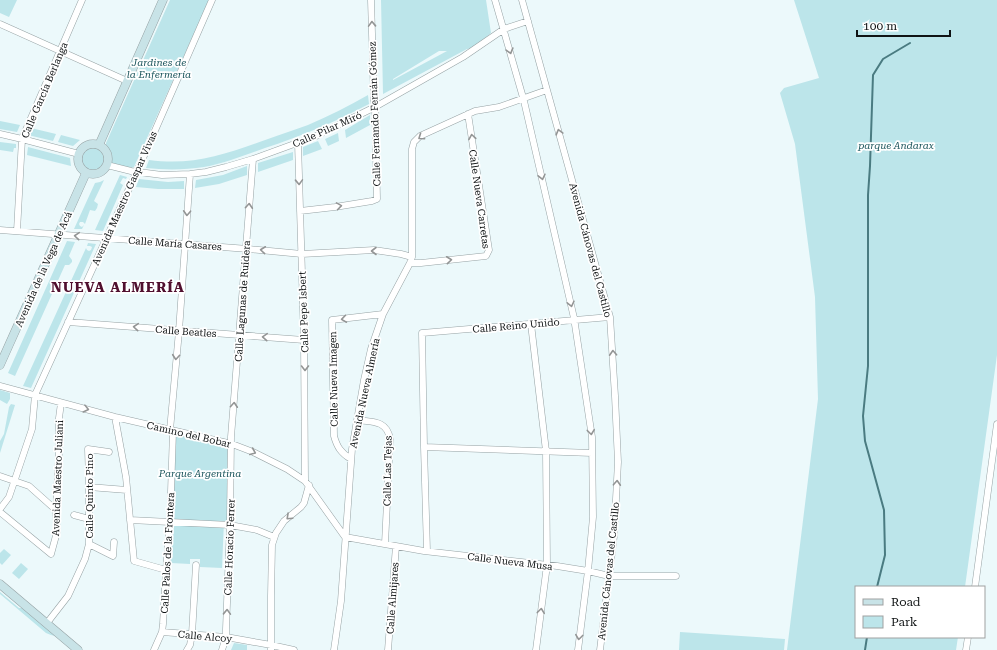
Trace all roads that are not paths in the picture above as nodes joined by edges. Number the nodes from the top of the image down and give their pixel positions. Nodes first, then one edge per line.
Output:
1 (82, 0) edge
2 (163, 0) edge
3 (212, 0) edge
4 (371, 0) edge
5 (495, 0) edge
6 (522, 0) edge
7 (528, 21) junction
8 (0, 24) edge
9 (504, 29) junction
10 (60, 50) junction
11 (127, 81) junction
12 (548, 90) junction
13 (523, 99) junction
14 (375, 107) junction
15 (468, 114) junction
16 (0, 134) edge
17 (22, 138) junction
18 (298, 143) junction
19 (99, 145) junction
20 (79, 154) junction
21 (253, 159) junction
22 (107, 165) junction
23 (136, 172) junction
24 (86, 173) junction
25 (190, 174) junction
26 (300, 211) junction
27 (0, 230) edge
28 (17, 231) junction
29 (59, 235) junction
30 (106, 238) junction
31 (185, 244) junction
32 (246, 248) junction
33 (302, 254) junction
34 (411, 260) junction
35 (383, 314) junction
36 (610, 317) junction
37 (575, 320) junction
38 (68, 322) junction
39 (531, 324) junction
40 (179, 331) junction
41 (239, 335) junction
42 (304, 340) junction
43 (0, 365) edge
44 (0, 386) edge
45 (35, 395) junction
46 (61, 403) junction
47 (115, 417) junction
48 (357, 420) junction
49 (997, 424) edge
50 (171, 430) junction
51 (232, 444) junction
52 (424, 447) junction
53 (546, 451) junction
54 (109, 452) dead end
55 (592, 453) junction
56 (351, 459) junction
57 (0, 476) edge
58 (14, 481) junction
59 (307, 483) junction
60 (89, 487) junction
61 (127, 490) junction
62 (56, 510) junction
63 (0, 511) edge
64 (74, 515) dead end
65 (89, 519) junction
66 (130, 520) junction
67 (170, 522) junction
68 (230, 525) junction
69 (274, 537) junction
70 (345, 537) junction
71 (114, 542) dead end
72 (89, 544) junction
73 (386, 544) junction
74 (396, 546) junction
75 (427, 551) junction
76 (196, 565) dead end
77 (547, 565) junction
78 (166, 570) junction
79 (588, 571) junction
80 (609, 576) junction
81 (676, 576) dead end
82 (0, 584) edge
83 (975, 586) edge
84 (47, 623) junction
85 (162, 632) junction
86 (192, 634) junction
87 (226, 637) junction
88 (968, 638) edge
89 (271, 647) edge
90 (78, 650) edge
91 (154, 650) edge
92 (187, 650) edge
93 (222, 650) edge
94 (294, 650) edge
95 (334, 650) edge
96 (388, 650) edge
97 (536, 650) edge
98 (578, 650) edge
99 (600, 650) edge
100 (966, 650) edge

1 - 10 street, Calle García Berlanga
2 - 11 main road
3 - 23 street, Avenida Maestro Gaspar Vivas
14 -> 4 street, Calle Fernando Fernán Gómez
5 - 9 street, Avenida Cánovas del Castillo
6 - 7 street, Avenida Cánovas del Castillo
7 - 9 street, Calle Pilar Miró
7 - 12 street, Avenida Cánovas del Castillo
8 - 10 street
9 -> 13 street, Avenida Cánovas del Castillo
9 - 14 street, Calle Pilar Miró
10 - 11 street
10 - 17 street, Calle García Berlanga
11 - 19 main road
12 - 13 street, Avenida Nueva Almería
36 -> 12 street, Avenida Cánovas del Castillo
13 - 15 street, Avenida Nueva Almería
13 -> 37 street, Avenida Cánovas del Castillo
14 - 18 street, Calle Pilar Miró
26 -> 14 street, Calle Fernando Fernán Gómez
15 -> 34 street, Avenida Nueva Almería
34 -> 15 street, Calle Nueva Carretas
16 - 17 street
17 - 20 street
17 - 28 street, Calle García Berlanga
18 - 21 street, Calle Pilar Miró
18 -> 26 street, Calle Pepe Isbert
19 - 20 main road
19 - 22 main road
20 - 24 main road
21 - 25 street, Calle Pilar Miró
32 -> 21 street, Calle Lagunas de Ruidera
22 - 23 street, Calle Pilar Miró
22 - 24 main road
23 - 25 street, Calle Pilar Miró
23 - 30 street, Avenida Maestro Gaspar Vivas
24 - 29 main road, Avenida de la Vega de Acá
25 -> 31 street, Calle Palos de la Frontera
26 - 33 street, Calle Pepe Isbert
27 - 28 street, Calle María Casares
28 - 29 street, Calle María Casares
30 -> 29 street, Calle María Casares
29 - 43 main road, Avenida de la Vega de Acá
30 - 31 street, Calle María Casares
30 - 38 street, Avenida Maestro Gaspar Vivas
31 - 32 street, Calle María Casares
31 - 40 street, Calle Palos de la Frontera
33 -> 32 street, Calle María Casares
32 - 41 street, Calle Lagunas de Ruidera
34 -> 33 street, Calle María Casares
33 - 42 street, Calle Pepe Isbert
34 - 35 street, Avenida Nueva Almería
35 - 48 street, Avenida Nueva Almería
35 -> 56 street, Calle Nueva Imagen
36 - 37 street, Calle Reino Unido
80 -> 36 street, Avenida Cánovas del Castillo
37 - 39 street, Calle Reino Unido
37 -> 55 street, Avenida Cánovas del Castillo
40 -> 38 street, Calle Beatles
38 - 45 street, Avenida Maestro Gaspar Vivas
39 - 52 street, Calle Reino Unido
39 - 53 street
40 - 41 street, Calle Beatles
40 -> 50 street, Calle Palos de la Frontera
42 -> 41 street, Calle Beatles
51 -> 41 street, Calle Lagunas de Ruidera
42 -> 59 street, Calle Pepe Isbert
44 - 45 street, Camino del Bobar
45 - 46 street, Camino del Bobar
45 - 58 street, Avenida Maestro Gaspar Vivas
46 -> 47 street, Camino del Bobar
46 - 62 street, Avenida Maestro Juliani
47 - 50 street, Camino del Bobar
47 - 61 street
48 - 56 street, Avenida Nueva Almería
48 - 73 street, Calle Las Tejas
49 - 83 street
50 - 51 street, Camino del Bobar
50 - 67 street, Calle Palos de la Frontera
51 -> 59 street, Camino del Bobar
51 - 68 street, Calle Horacio Ferrer
52 - 53 street
52 - 75 street
53 - 55 street
53 - 77 street
54 - 60 street, Calle Quinto Pino
55 - 79 street, Avenida Cánovas del Castillo
56 - 70 street, Avenida Nueva Almería
57 - 58 street
58 - 62 street
58 - 63 street, Avenida Maestro Gaspar Vivas
59 -> 69 street, Calle Pepe Isbert
59 - 70 street, Camino del Bobar
60 - 61 street
60 - 65 street, Calle Quinto Pino
61 - 66 street
62 - 63 street, Avenida Maestro Juliani
64 - 65 street
65 - 72 street, Calle Quinto Pino
66 - 67 street
66 - 78 street
67 - 68 street
67 - 78 street, Calle Palos de la Frontera
68 - 69 street
87 -> 68 street, Calle Horacio Ferrer
69 - 89 street
70 - 73 street, Calle Nueva Musa
70 - 95 street, Avenida Nueva Almería
71 - 72 street
72 - 84 street, Calle Quinto Pino
73 - 74 street, Calle Nueva Musa
74 - 75 street, Calle Nueva Musa
74 - 96 street, Calle Almijares
75 - 77 street, Calle Nueva Musa
76 - 86 street
77 - 79 street, Calle Nueva Musa
97 -> 77 street
78 - 85 street, Calle Palos de la Frontera
79 - 80 street, Calle Nueva Musa
79 -> 98 street, Avenida Cánovas del Castillo
80 - 81 street, Calle Nueva Musa
80 - 99 street, Avenida Cánovas del Castillo
82 - 84 main road
84 - 90 main road
85 - 86 street, Calle Alcoy
85 - 91 street, Calle Palos de la Frontera
86 - 87 street, Calle Alcoy
86 - 92 street
87 - 89 street, Calle Alcoy
87 - 93 street, Calle Horacio Ferrer
88 - 100 street
89 - 94 street, Calle Alcoy

